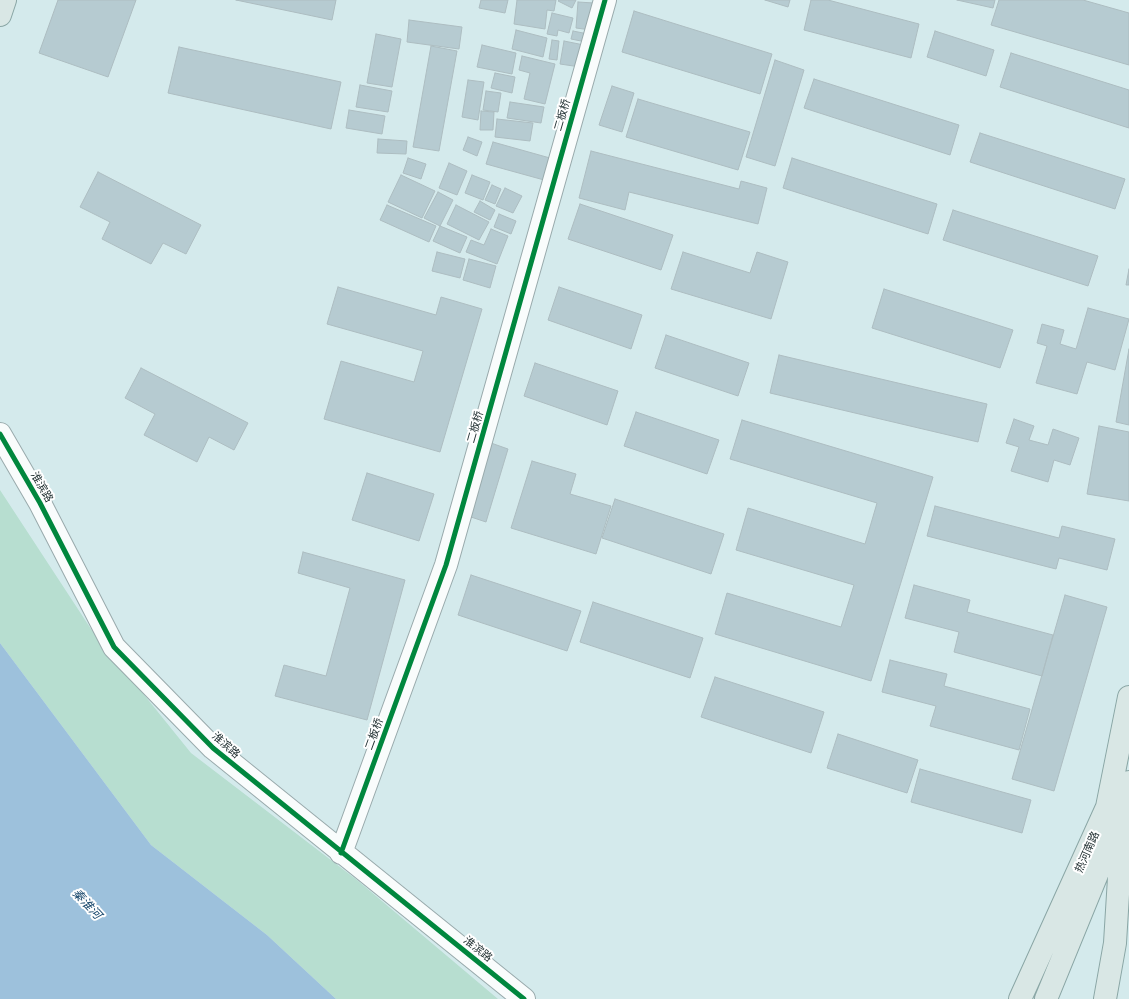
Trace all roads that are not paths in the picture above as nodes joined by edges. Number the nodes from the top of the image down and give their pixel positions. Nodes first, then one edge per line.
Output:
1 (5, 0) edge
2 (605, 0) edge
3 (0, 14) edge
4 (0, 434) edge
5 (1129, 697) edge
6 (1129, 782) edge
7 (1123, 811) junction
8 (341, 853) junction
9 (524, 999) edge
10 (1020, 999) edge
11 (1046, 999) edge
12 (1105, 999) edge

1 - 3 main road
2 - 8 street, 二板桥
4 - 8 street, 淮滨路
5 - 10 main road, 热河南路
6 - 7 main road, 热河南路
7 - 11 main road, 热河南路
7 - 12 main road
8 - 9 street, 淮滨路

